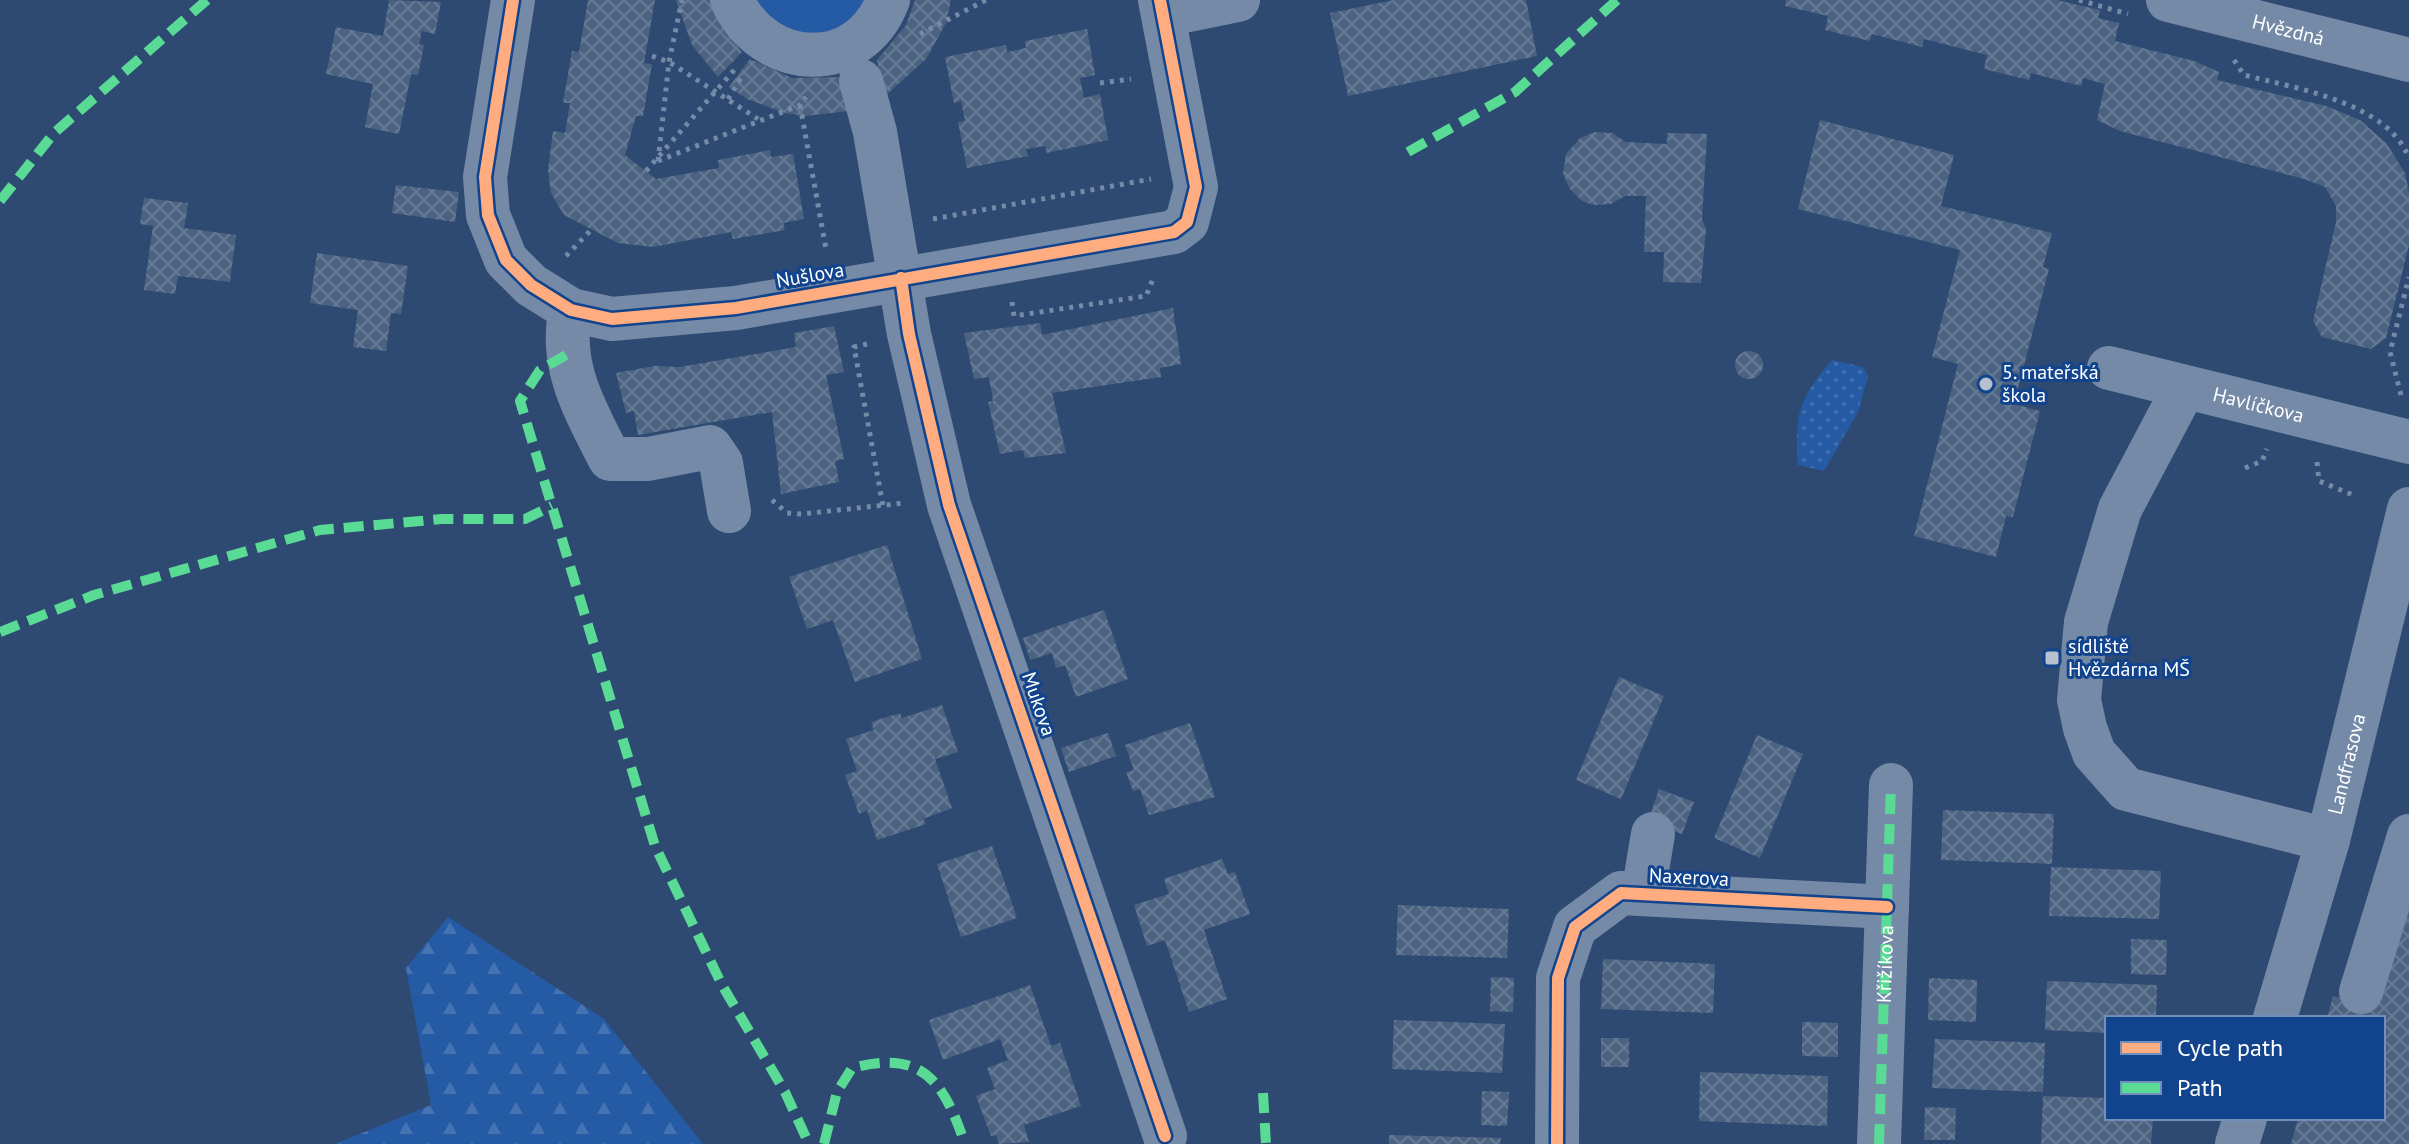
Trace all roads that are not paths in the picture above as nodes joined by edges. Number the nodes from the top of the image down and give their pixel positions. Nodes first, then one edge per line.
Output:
1 (513, 0) edge
2 (732, 0) edge
3 (888, 0) edge
4 (1238, 0) edge
5 (2168, 0) edge
6 (1162, 8) edge
7 (2409, 60) edge
8 (856, 65) junction
9 (901, 278) junction
10 (571, 310) junction
11 (2109, 368) dead end
12 (2184, 388) junction
13 (2401, 439) edge
14 (2409, 509) edge
15 (729, 511) dead end
16 (1891, 785) dead end
17 (1653, 834) dead end
18 (2409, 836) edge
19 (2328, 840) junction
20 (1643, 894) junction
21 (1887, 907) junction
22 (2361, 992) dead end
23 (2276, 1016) edge
24 (2244, 1120) edge
25 (1165, 1136) dead end
26 (1557, 1144) edge
27 (1879, 1144) edge
28 (2237, 1144) edge

1 - 10 street, Nušlova
2 - 8 street
3 - 8 street
4 - 6 street
5 - 7 street, Hvězdná
6 - 9 street, Nušlova
8 - 9 street, Mukova
9 - 10 street, Nušlova
9 - 25 street, Mukova
10 - 15 street
11 - 12 street, Havlíčkova
12 - 13 street, Havlíčkova
12 - 19 street
14 - 19 street, Landfrasova
16 - 21 street, Křižíkova
17 - 20 street
18 - 22 street
19 - 23 street, Landfrasova
20 - 21 street, Naxerova
20 - 26 street, Naxerova
21 - 27 street, Křižíkova
24 - 28 street

